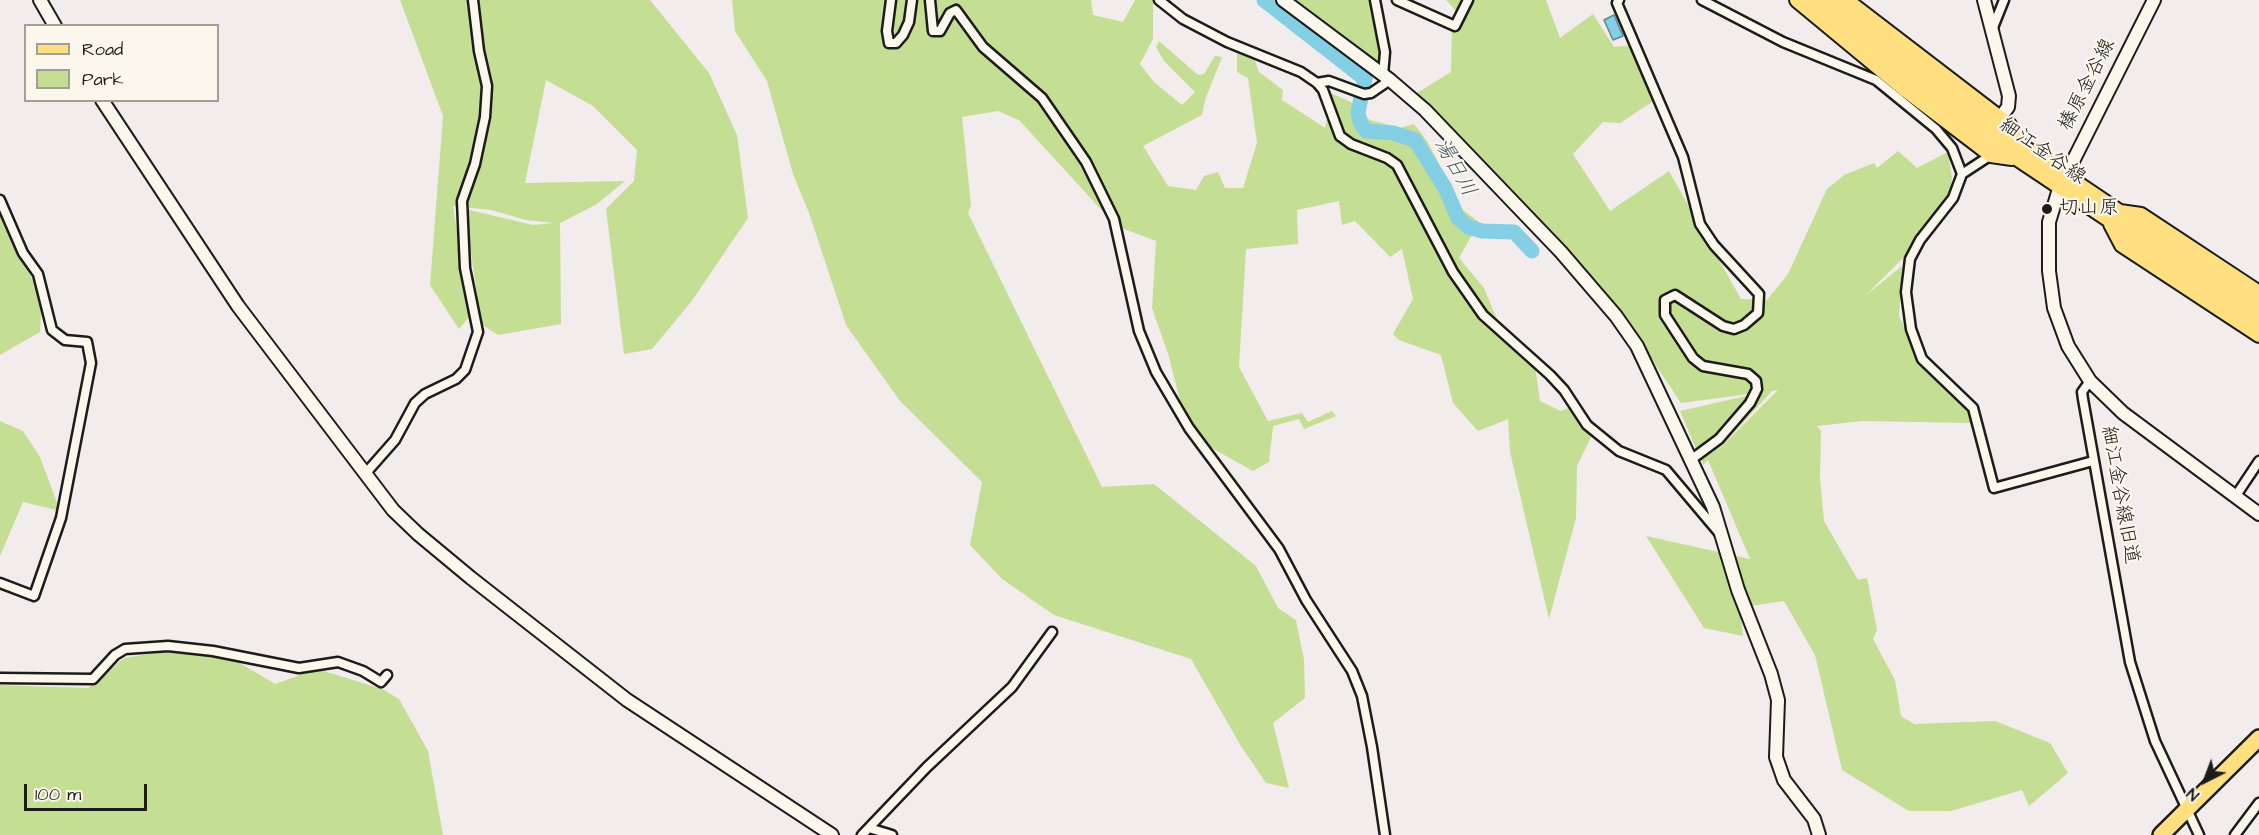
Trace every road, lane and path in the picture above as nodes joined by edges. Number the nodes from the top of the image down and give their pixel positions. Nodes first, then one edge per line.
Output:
1 (40, 0) edge
2 (473, 0) edge
3 (891, 0) edge
4 (912, 0) edge
5 (930, 0) edge
6 (1159, 0) edge
7 (1283, 0) edge
8 (1375, 0) edge
9 (1397, 0) edge
10 (1468, 0) edge
11 (1618, 0) edge
12 (1702, 0) edge
13 (1797, 0) edge
14 (1814, 0) edge
15 (1830, 0) edge
16 (1845, 0) edge
17 (1984, 0) edge
18 (2004, 0) edge
19 (2154, 0) edge
20 (54, 24) edge
21 (1992, 30) junction
22 (1387, 77) junction
23 (1317, 82) junction
24 (103, 102) edge
25 (2000, 118) junction
26 (2017, 152) junction
27 (1991, 155) junction
28 (1962, 174) junction
29 (2061, 182) junction
30 (0, 200) edge
31 (2114, 217) junction
32 (2259, 293) edge
33 (2259, 306) edge
34 (2259, 320) edge
35 (2259, 335) edge
36 (2090, 381) junction
37 (1692, 459) junction
38 (2093, 461) junction
39 (2259, 461) edge
40 (365, 474) junction
41 (2235, 497) junction
42 (2259, 514) edge
43 (1721, 535) junction
44 (0, 583) edge
45 (1052, 632) dead end
46 (387, 675) dead end
47 (0, 678) edge
48 (2259, 738) edge
49 (2259, 803) edge
50 (2187, 809) junction
51 (869, 828) junction
52 (832, 835) edge
53 (862, 835) edge
54 (892, 835) edge
55 (1385, 835) edge
56 (1819, 835) edge
57 (2161, 835) edge
58 (2199, 835) edge
59 (2235, 835) edge

1 - 20 street
2 - 40 street
3 - 4 street
5 - 55 street
6 - 23 street
7 - 22 street
8 - 22 street
9 - 10 street
11 - 37 street
12 - 28 street
13 - 27 main road
14 - 26 main road, 細江金谷線
15 - 26 main road, 細江金谷線
16 - 25 main road
17 - 21 street
18 - 21 street
19 - 29 street, 榛原金谷線
21 - 25 street
22 - 23 street
22 - 37 street
23 - 43 street
24 - 40 street
25 - 26 main road
26 - 27 main road
26 - 29 main road, 細江金谷線
27 - 28 street
28 - 38 street
29 - 31 main road, 細江金谷線
29 - 36 street
30 - 44 street
31 - 32 main road
31 - 33 main road, 細江金谷線
31 - 34 main road, 細江金谷線
31 - 35 main road
36 - 38 street, 細江金谷線旧道
36 - 41 street
37 - 43 street
38 - 50 street, 細江金谷線旧道
39 - 41 street
40 - 52 street
41 - 42 street
43 - 56 street
45 - 51 street
46 - 47 street
48 - 50 highway
49 - 59 street
50 - 57 highway
50 - 58 street, 細江金谷線旧道
51 - 53 street
51 - 54 street

